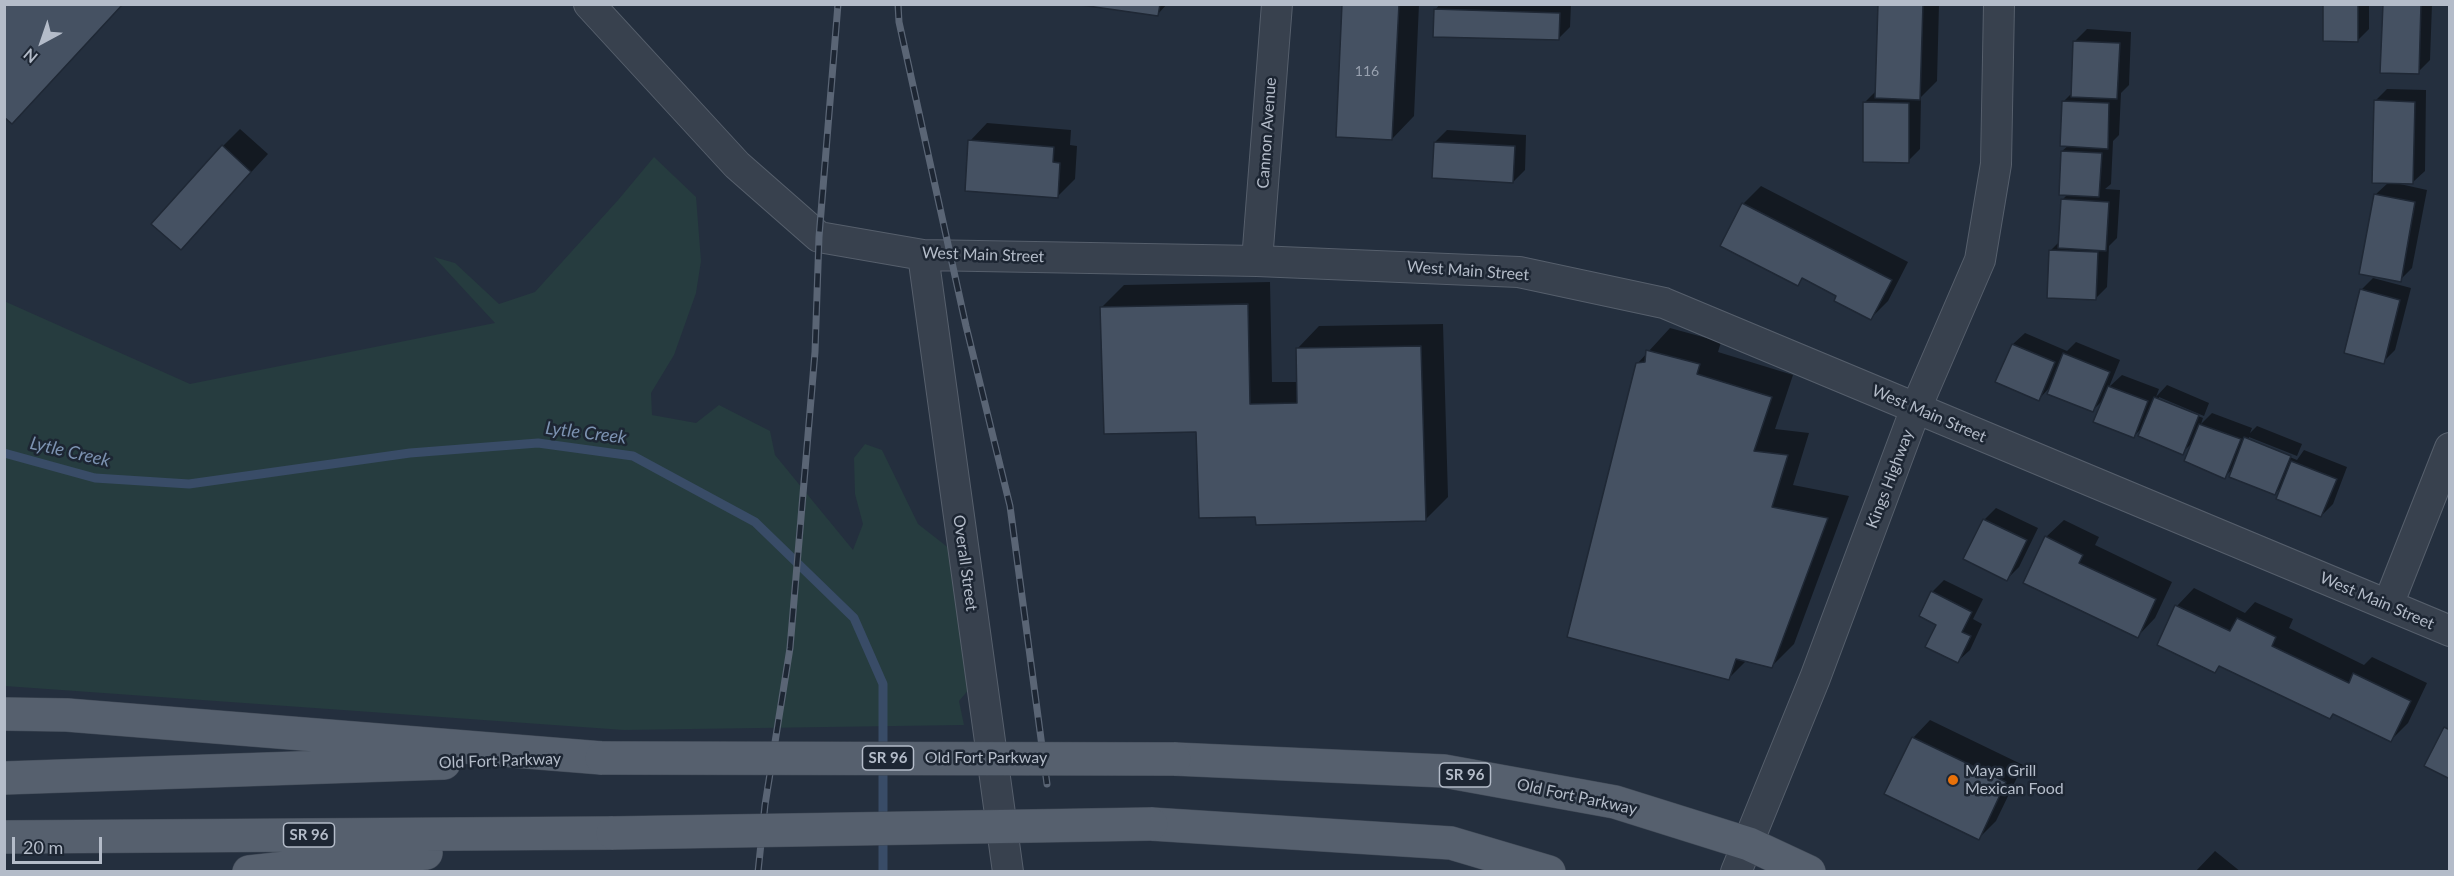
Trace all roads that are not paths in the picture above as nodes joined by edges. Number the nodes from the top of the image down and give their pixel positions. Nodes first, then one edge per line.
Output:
1 (589, 4) edge
2 (1277, 4) edge
3 (1999, 4) edge
4 (923, 255) junction
5 (1257, 261) junction
6 (1916, 408) junction
7 (2450, 448) edge
8 (2388, 605) junction
9 (2450, 631) edge
10 (4, 714) edge
11 (602, 758) junction
12 (4, 778) edge
13 (613, 833) junction
14 (4, 837) edge
15 (1742, 858) edge
16 (249, 872) edge
17 (1008, 872) edge
18 (1549, 872) edge
19 (1809, 872) edge

1 - 4 street, West Main Street
2 - 5 street, Cannon Avenue
3 - 6 street, Kings Highway
4 - 5 street, West Main Street
4 - 17 street, Overall Street
5 - 6 street, West Main Street
6 - 8 street, West Main Street
6 - 15 street, Kings Highway
7 - 8 street
8 - 9 street, West Main Street
10 - 11 main road
11 - 12 main road, Old Fort Parkway / SR 96
11 - 15 main road, Old Fort Parkway / SR 96, bridge
13 - 14 main road, SR 96
13 - 16 main road
13 - 18 main road, SR 96, bridge
15 - 19 main road, Old Fort Parkway / SR 96

